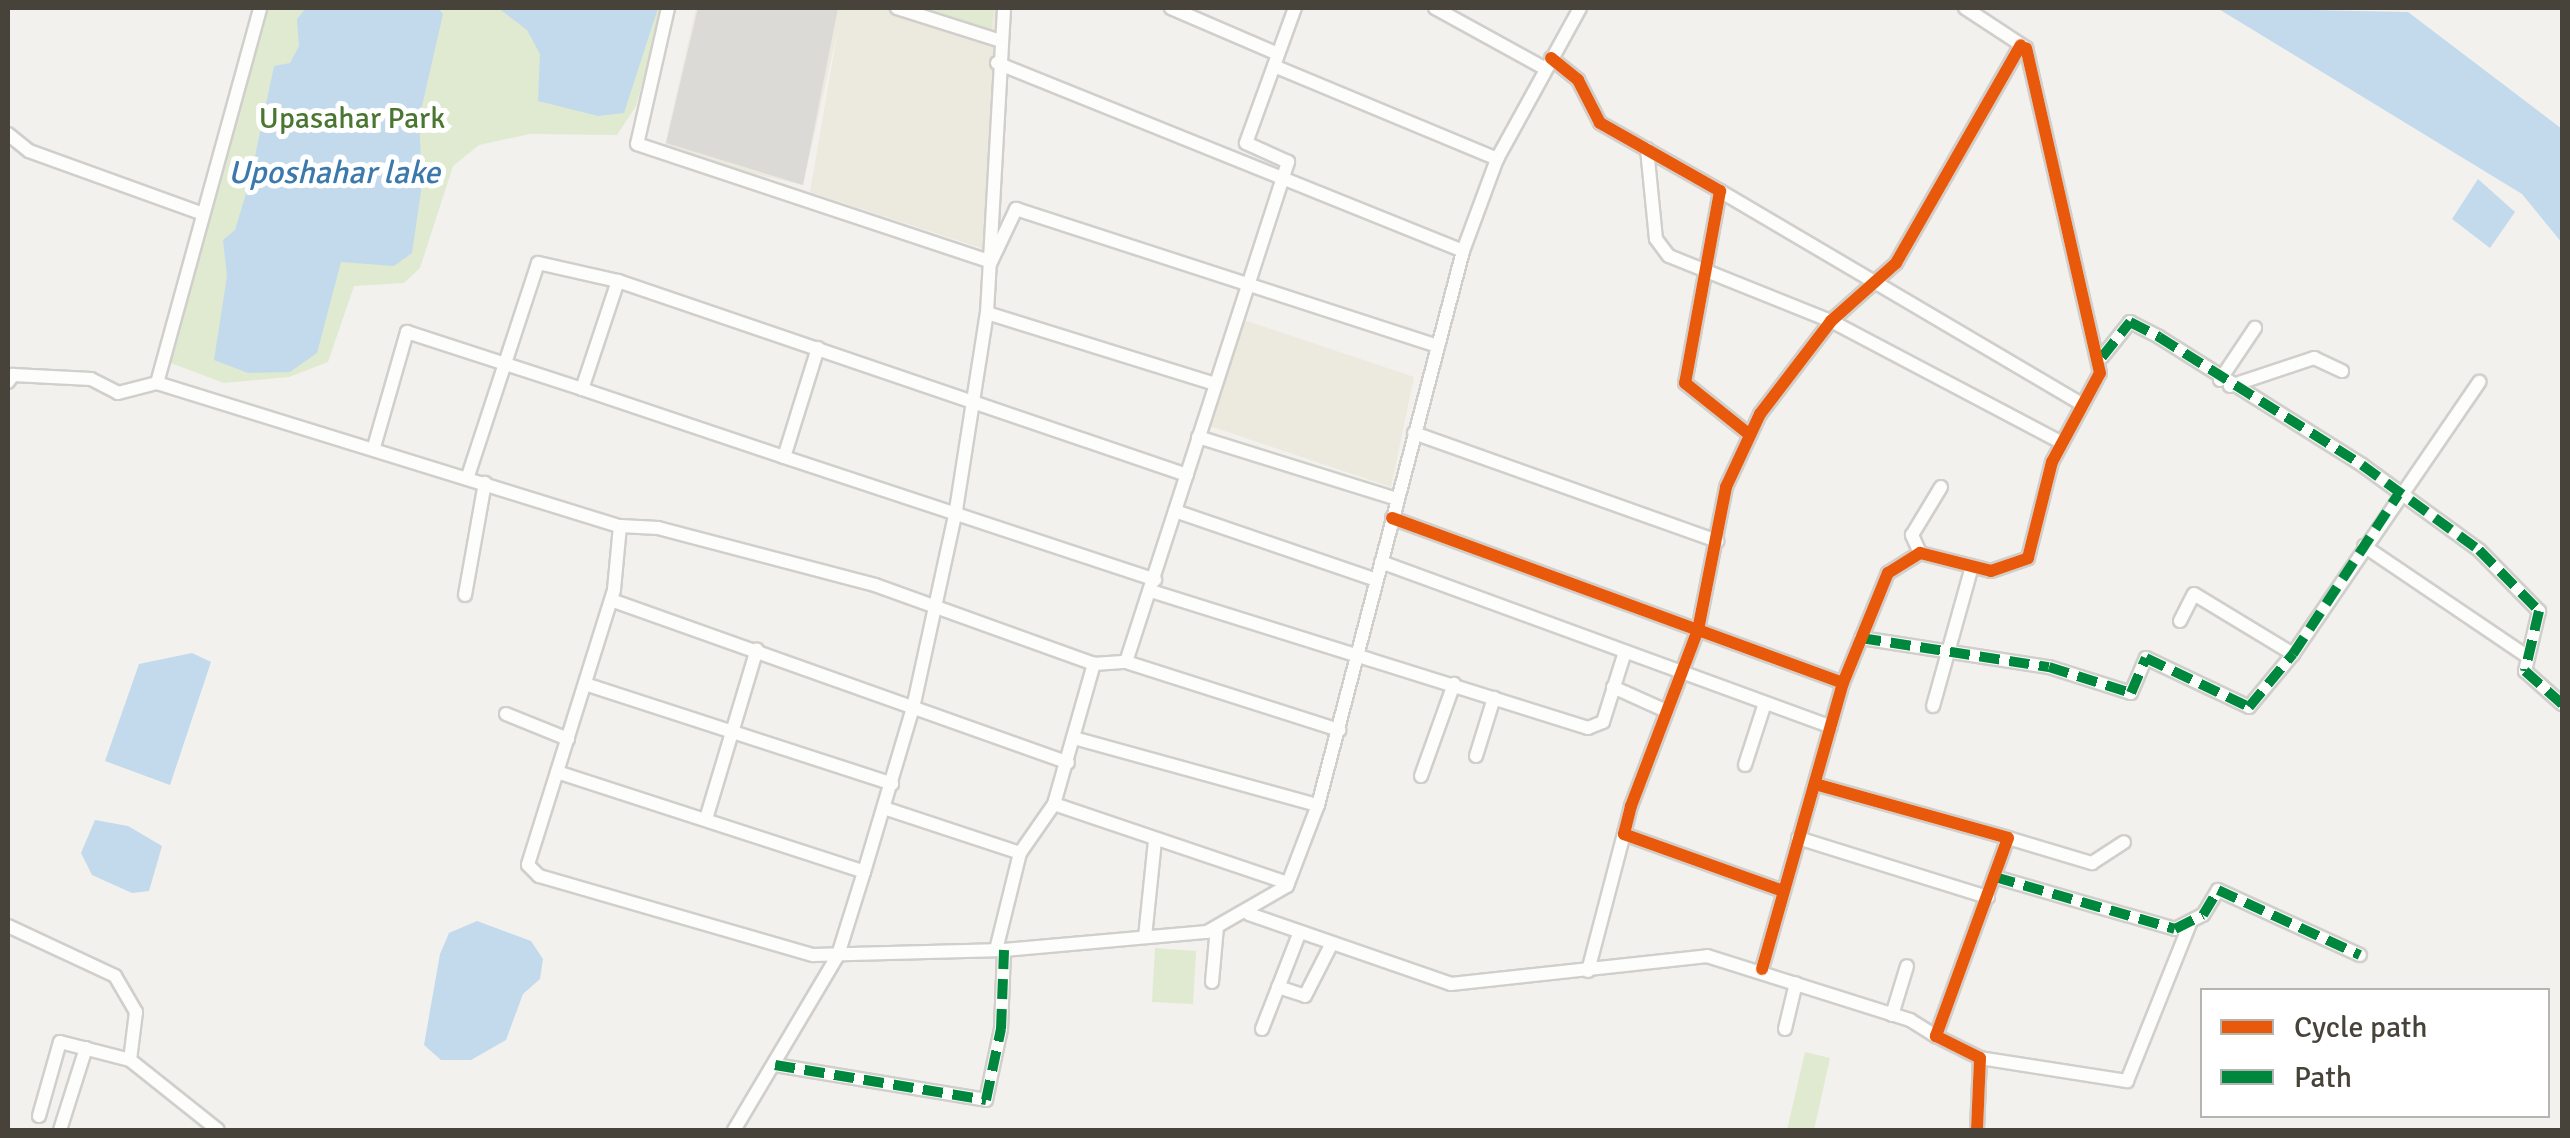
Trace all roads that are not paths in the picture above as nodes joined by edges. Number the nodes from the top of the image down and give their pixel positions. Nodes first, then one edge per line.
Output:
1 (260, 8) edge
2 (668, 8) edge
3 (897, 8) edge
4 (1004, 8) edge
5 (1171, 8) edge
6 (1295, 8) edge
7 (1434, 8) edge
8 (1580, 8) edge
9 (1965, 8) edge
10 (998, 40) junction
11 (2021, 44) junction
12 (1276, 60) junction
13 (998, 62) junction
14 (1548, 63) junction
15 (8, 134) edge
16 (1647, 150) junction
17 (1497, 159) junction
18 (1282, 182) junction
19 (1720, 192) junction
20 (203, 214) junction
21 (1463, 252) junction
22 (991, 262) junction
23 (1708, 270) junction
24 (1248, 280) junction
25 (1882, 280) junction
26 (618, 281) junction
27 (986, 313) junction
28 (1831, 321) junction
29 (2255, 328) dead end
30 (1438, 346) junction
31 (818, 348) junction
32 (2102, 356) junction
33 (504, 364) junction
34 (2342, 370) dead end
35 (8, 382) edge
36 (2478, 382) dead end
37 (157, 383) junction
38 (2225, 383) junction
39 (1215, 384) junction
40 (582, 389) junction
41 (972, 405) junction
42 (2083, 405) junction
43 (1414, 434) junction
44 (1750, 435) junction
45 (1198, 437) junction
46 (2062, 444) junction
47 (374, 447) junction
48 (784, 457) junction
49 (468, 476) junction
50 (1186, 476) junction
51 (484, 483) junction
52 (1941, 486) dead end
53 (2398, 495) junction
54 (1397, 499) junction
55 (956, 510) junction
56 (1176, 512) junction
57 (1392, 518) junction
58 (620, 526) junction
59 (1717, 541) junction
60 (2364, 546) junction
61 (1920, 553) junction
62 (1381, 562) junction
63 (1972, 566) junction
64 (1377, 580) junction
65 (1153, 585) junction
66 (466, 596) dead end
67 (611, 600) junction
68 (937, 610) junction
69 (2180, 620) dead end
70 (1698, 630) junction
71 (1862, 638) junction
72 (757, 649) junction
73 (1625, 652) junction
74 (1360, 653) junction
75 (1949, 654) junction
76 (2294, 654) junction
77 (2528, 658) junction
78 (1126, 662) junction
79 (1094, 664) junction
80 (1678, 672) junction
81 (1843, 683) junction
82 (585, 684) junction
83 (1454, 684) junction
84 (1614, 687) junction
85 (1494, 698) junction
86 (1765, 703) junction
87 (2562, 704) edge
88 (1933, 706) dead end
89 (913, 708) junction
90 (1664, 710) junction
91 (506, 714) dead end
92 (1830, 727) junction
93 (1339, 730) junction
94 (732, 732) junction
95 (1074, 738) junction
96 (568, 739) junction
97 (1476, 756) dead end
98 (1068, 763) junction
99 (1744, 765) dead end
100 (557, 772) junction
101 (1421, 776) dead end
102 (892, 784) junction
103 (1815, 784) junction
104 (1054, 804) junction
105 (1318, 805) junction
106 (884, 808) junction
107 (706, 819) junction
108 (1624, 834) junction
109 (1798, 838) junction
110 (2008, 838) junction
111 (1155, 840) junction
112 (2124, 842) dead end
113 (1020, 853) junction
114 (864, 872) junction
115 (1994, 878) junction
116 (1288, 882) junction
117 (1783, 891) junction
118 (1988, 897) junction
119 (1249, 914) junction
120 (2191, 921) junction
121 (8, 926) edge
122 (1217, 927) junction
123 (1299, 934) junction
124 (1145, 937) junction
125 (1331, 946) junction
126 (1000, 950) junction
127 (2360, 955) dead end
128 (838, 956) junction
129 (1906, 966) dead end
130 (1762, 969) junction
131 (1588, 971) junction
132 (1212, 982) dead end
133 (1796, 983) junction
134 (1278, 987) junction
135 (1305, 996) junction
136 (1310, 1012) dead end
137 (1892, 1015) junction
138 (1262, 1028) dead end
139 (1785, 1029) dead end
140 (1936, 1036) junction
141 (86, 1048) junction
142 (1980, 1058) junction
143 (130, 1060) junction
144 (776, 1065) junction
145 (40, 1116) dead end
146 (60, 1130) edge
147 (218, 1130) edge
148 (734, 1130) edge
149 (1977, 1130) edge

1 - 20 street
2 - 22 street
3 - 10 street
4 - 10 street
5 - 12 street
6 - 12 street
7 - 14 street
8 - 14 street
9 - 11 street
10 - 13 street
11 - 25 street
11 - 32 street
12 - 17 street
12 - 18 street
13 - 18 street
13 - 22 street
14 - 16 street
14 - 17 street
15 - 20 street
16 - 19 street
16 - 23 street
17 - 21 street
18 - 21 street
18 - 24 street
19 - 23 street
19 - 25 street
20 - 37 street
21 - 30 street
22 - 24 street
22 - 27 street
23 - 28 street
23 - 44 street
24 - 30 street
24 - 39 street
25 - 28 street
25 - 42 street
26 - 31 street
26 - 33 street
26 - 40 street
27 - 39 street
27 - 41 street
28 - 44 street
28 - 46 street
29 - 38 street
30 - 43 street
31 - 41 street
31 - 48 street
32 - 38 street
32 - 42 street
33 - 40 street
33 - 47 street
33 - 49 street
34 - 38 street
35 - 37 street
36 - 53 street
37 - 47 street
38 - 53 street
39 - 45 street
40 - 48 street
41 - 50 street
41 - 55 street
42 - 46 street
43 - 54 street
43 - 59 street
44 - 59 street
45 - 50 street
45 - 54 street
46 - 63 street
47 - 49 street
48 - 55 street
49 - 51 street
50 - 56 street
51 - 58 street
51 - 66 street
52 - 61 street
53 - 60 street
53 - 77 street
54 - 57 street
55 - 65 street
55 - 68 street
56 - 64 street
56 - 65 street
57 - 62 street
57 - 70 street
58 - 67 street
58 - 68 street
59 - 70 street
60 - 76 street
60 - 77 street
61 - 63 street
61 - 71 street
62 - 64 street
62 - 73 street
63 - 75 street
64 - 74 street
65 - 74 street
65 - 78 street
67 - 72 street
67 - 82 street
68 - 79 street
68 - 89 street
69 - 76 street
70 - 80 street
70 - 81 street
71 - 75 street
71 - 81 street
72 - 89 street
72 - 94 street
73 - 80 street
73 - 84 street
74 - 83 street
74 - 93 street
75 - 76 street
75 - 88 street
77 - 87 street
78 - 79 street
78 - 93 street
79 - 95 street
80 - 86 street
80 - 90 street
81 - 92 street
82 - 94 street
82 - 96 street
83 - 85 street
83 - 101 street
84 - 85 street
84 - 90 street
85 - 97 street
86 - 92 street
86 - 99 street
89 - 98 street
89 - 102 street
90 - 108 street
91 - 96 street
92 - 103 street
93 - 105 street
94 - 102 street
94 - 107 street
95 - 98 street
95 - 105 street
96 - 100 street
98 - 104 street
100 - 107 street
100 - 128 street
102 - 106 street
103 - 109 street
103 - 110 street
104 - 111 street
104 - 113 street
105 - 116 street
106 - 113 street
106 - 114 street
107 - 114 street
108 - 117 street
108 - 131 street
109 - 117 street
109 - 118 street
110 - 112 street
110 - 115 street
111 - 116 street
111 - 124 street
113 - 126 street
114 - 128 street
115 - 118 street
115 - 120 street
116 - 119 street
117 - 130 street
118 - 140 street
119 - 122 street
119 - 123 street
120 - 127 street
120 - 142 street
121 - 143 street
122 - 124 street
122 - 132 street
123 - 125 street
123 - 134 street
124 - 126 street
125 - 131 street
125 - 135 street
126 - 128 street
126 - 144 street
128 - 144 street
129 - 137 street
130 - 131 street
130 - 133 street
133 - 137 street
133 - 139 street
134 - 135 street
134 - 138 street
135 - 136 street
137 - 140 street
140 - 142 street
141 - 143 street
141 - 145 street
141 - 146 street
142 - 149 street
143 - 147 street
144 - 148 street

